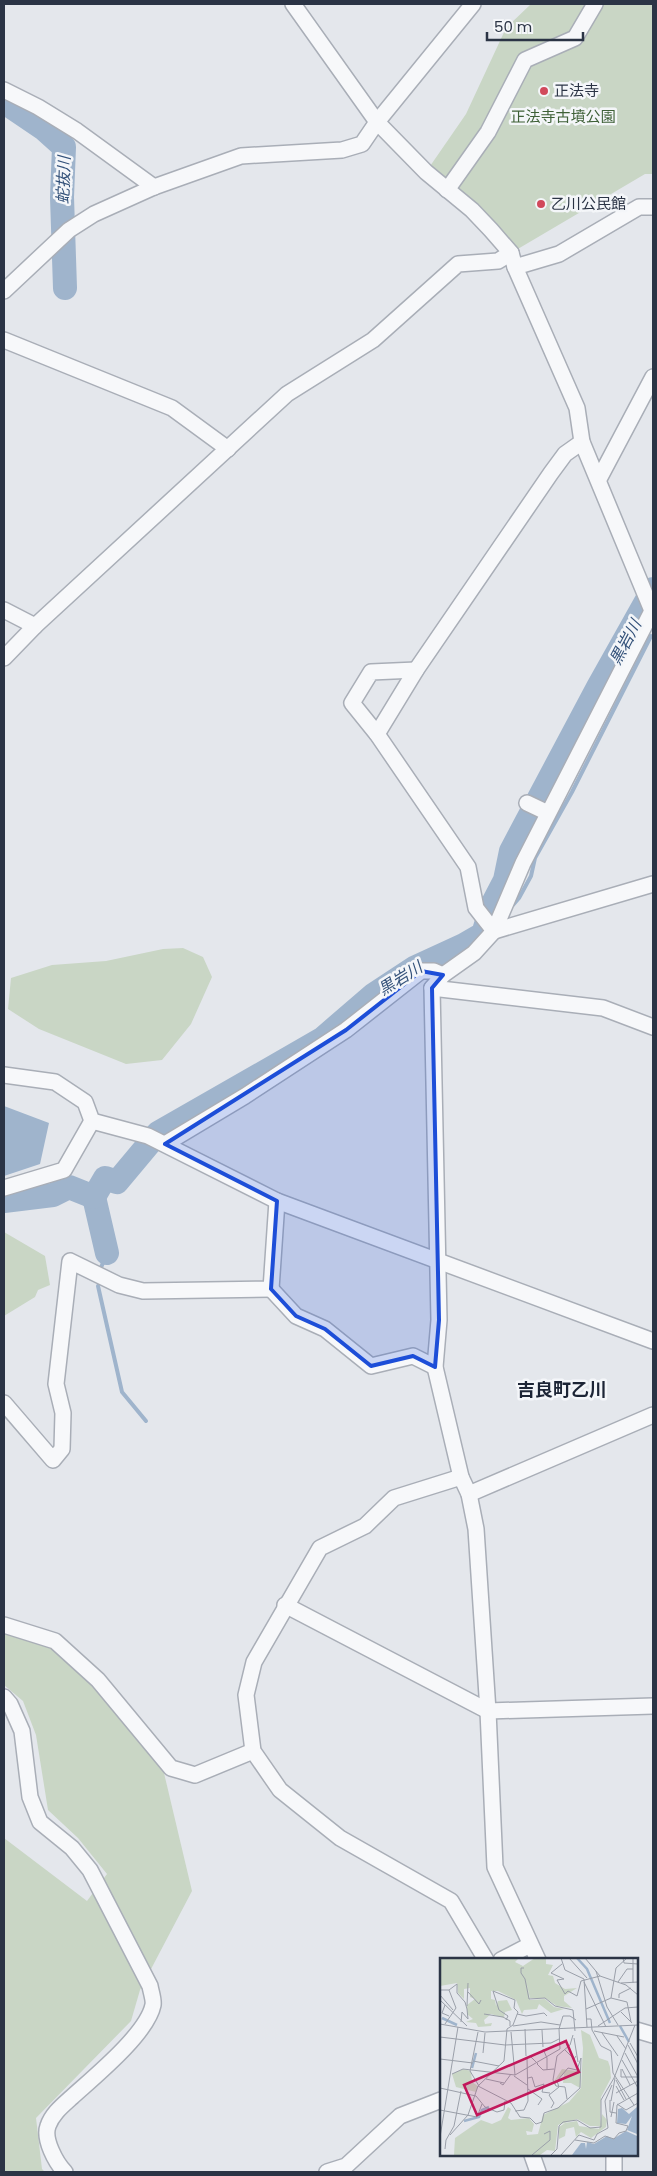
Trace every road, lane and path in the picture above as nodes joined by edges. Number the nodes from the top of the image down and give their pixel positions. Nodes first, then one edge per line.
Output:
1 (292, 4) edge
2 (473, 4) edge
3 (595, 4) edge
4 (4, 90) edge
5 (377, 122) junction
6 (154, 187) junction
7 (447, 190) junction
8 (653, 207) edge
9 (513, 260) junction
10 (4, 290) edge
11 (4, 340) edge
12 (653, 377) edge
13 (582, 442) junction
14 (228, 449) junction
15 (599, 479) junction
16 (4, 610) edge
17 (653, 611) edge
18 (35, 626) junction
19 (4, 658) edge
20 (416, 670) junction
21 (377, 734) junction
22 (528, 804) dead end
23 (547, 813) junction
24 (653, 884) edge
25 (494, 930) junction
26 (443, 975) junction
27 (432, 988) junction
28 (653, 1027) edge
29 (4, 1075) edge
30 (92, 1121) junction
31 (165, 1144) junction
32 (4, 1188) edge
33 (277, 1201) junction
34 (438, 1261) junction
35 (271, 1288) junction
36 (653, 1341) edge
37 (435, 1367) junction
38 (4, 1403) edge
39 (653, 1415) edge
40 (461, 1477) junction
41 (469, 1494) junction
42 (285, 1605) junction
43 (4, 1625) edge
44 (4, 1697) edge
45 (653, 1706) edge
46 (488, 1711) junction
47 (253, 1751) junction
48 (530, 1945) junction
49 (485, 1958) edge
50 (505, 1958) edge
51 (537, 1958) edge
52 (637, 2030) edge
53 (653, 2036) edge
54 (440, 2100) edge
55 (532, 2156) edge
56 (614, 2156) edge
57 (65, 2172) edge
58 (327, 2172) edge
59 (538, 2172) edge
60 (614, 2172) edge

1 - 5 street
2 - 5 street
3 - 7 street
4 - 6 street
5 - 6 street
5 - 7 street
6 - 10 street
7 - 9 street
8 - 9 street
9 - 13 street
9 - 14 street
11 - 14 street
12 - 15 street
13 - 15 street
13 - 20 street
14 - 18 street
15 - 17 street
16 - 18 street
17 - 23 street
18 - 19 street
20 - 21 street
20 - 21 street
21 - 25 street
22 - 23 street
23 - 25 street
24 - 25 street
25 - 26 street
26 - 27 street
26 - 31 street
27 - 28 street
27 - 34 street
29 - 30 street
30 - 31 street
30 - 32 street
31 - 33 street
33 - 34 street
33 - 35 street
34 - 36 street
34 - 37 street
35 - 37 street
35 - 38 street
37 - 40 street
39 - 41 street
40 - 41 street
40 - 42 street
41 - 46 street
42 - 46 street
42 - 47 street
43 - 47 street
44 - 57 street
45 - 46 street
46 - 48 street
47 - 49 street
48 - 50 street
48 - 51 street
52 - 53 street
54 - 58 street
55 - 59 street
56 - 60 street

